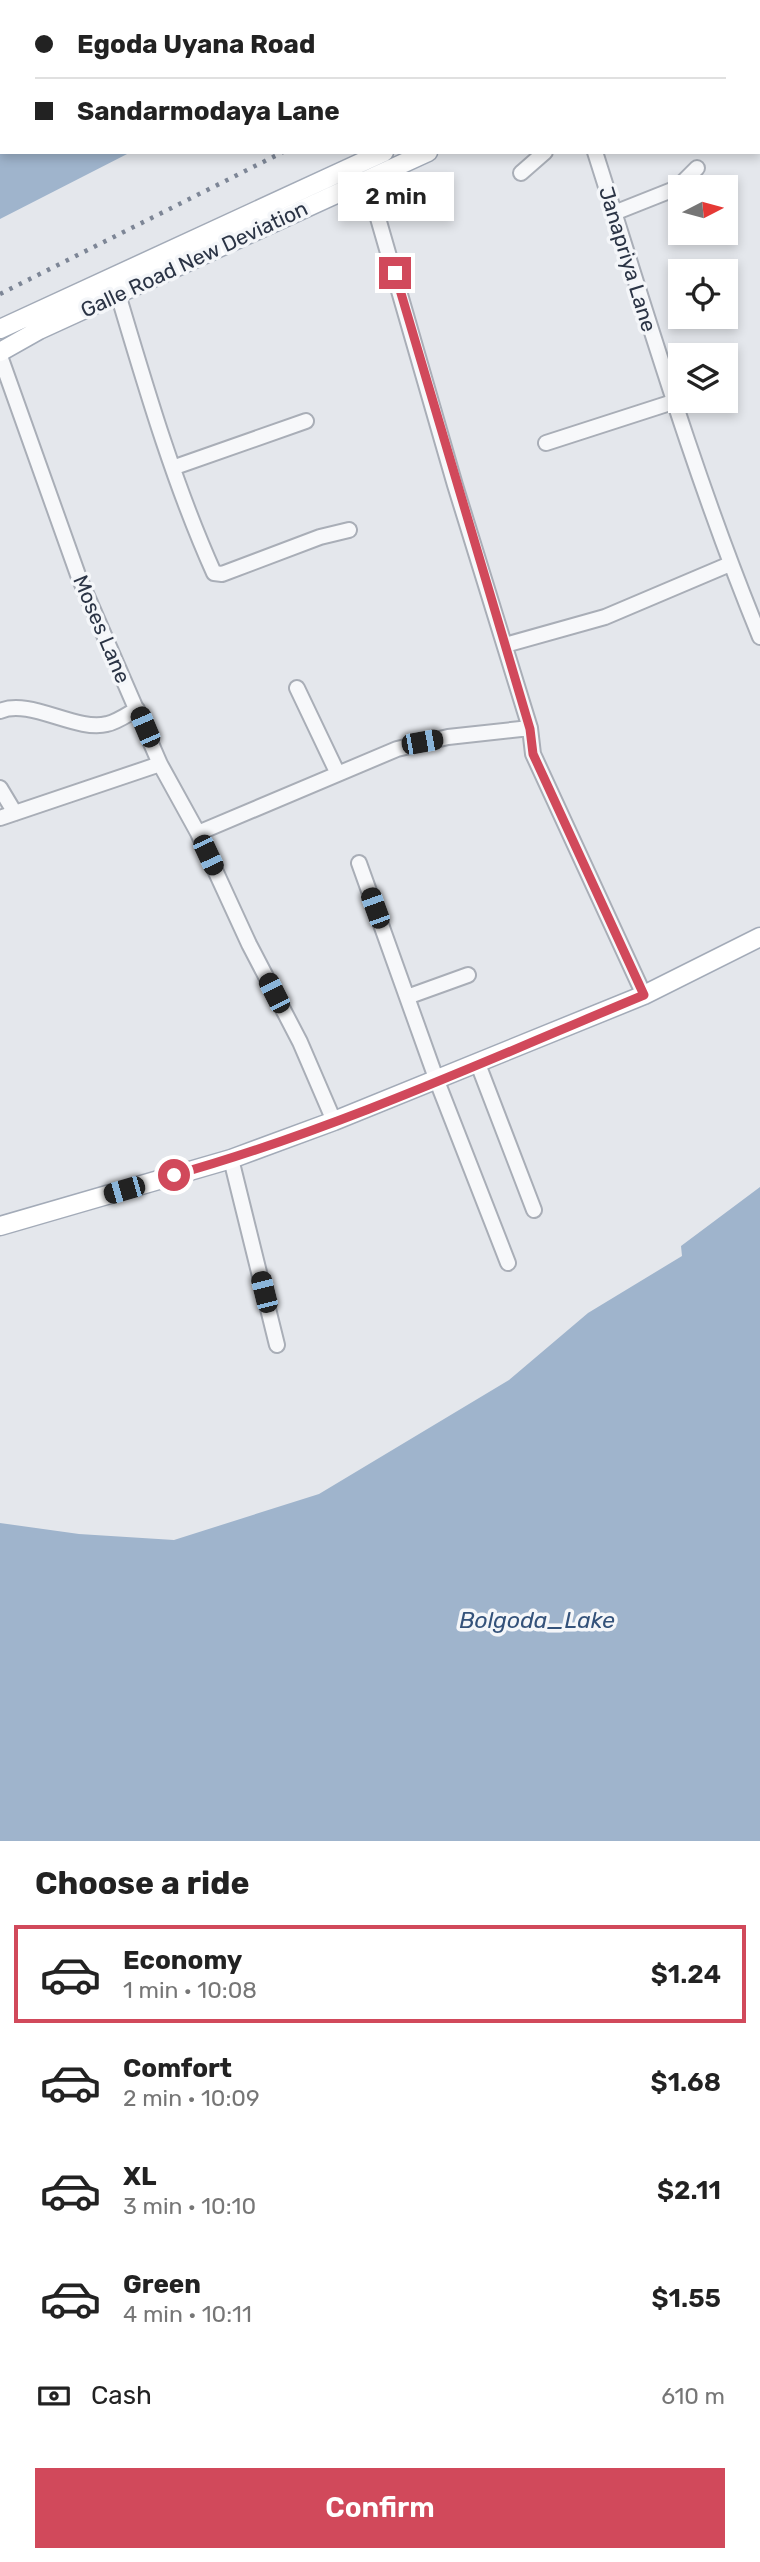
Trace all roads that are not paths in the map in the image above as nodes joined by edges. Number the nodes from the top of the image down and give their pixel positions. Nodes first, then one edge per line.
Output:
1 (380, 154) edge
2 (424, 154) edge
3 (543, 154) edge
4 (595, 154) edge
5 (697, 168) dead end
6 (521, 173) dead end
7 (368, 180) junction
8 (614, 213) junction
9 (118, 294) junction
10 (0, 330) edge
11 (0, 354) edge
12 (668, 386) edge
13 (668, 404) edge
14 (677, 413) edge
15 (306, 421) dead end
16 (546, 443) dead end
17 (174, 467) junction
18 (349, 530) dead end
19 (730, 564) junction
20 (760, 638) edge
21 (505, 645) junction
22 (298, 688) dead end
23 (137, 709) junction
24 (0, 711) edge
25 (530, 729) junction
26 (160, 764) junction
27 (337, 772) junction
28 (0, 788) edge
29 (15, 814) junction
30 (0, 818) edge
31 (198, 833) junction
32 (359, 863) dead end
33 (760, 936) edge
34 (468, 975) dead end
35 (644, 995) junction
36 (407, 997) junction
37 (478, 1064) junction
38 (437, 1081) junction
39 (334, 1121) junction
40 (230, 1159) junction
41 (534, 1210) dead end
42 (0, 1227) edge
43 (509, 1263) dead end
44 (277, 1345) dead end

1 - 10 main road, Galle Road New Deviation
2 - 7 main road, Galle Road New Deviation
3 - 6 street
4 - 8 street, Janapriya Lane
5 - 8 street
7 - 9 main road, Galle Road New Deviation
7 - 21 street
8 - 12 street, Janapriya Lane
9 - 11 main road, Galle Road New Deviation
9 - 17 street
11 - 23 street, Moses Lane
13 - 16 street
14 - 19 street, Janapriya Lane
15 - 17 street
17 - 18 street
19 - 20 street, Janapriya Lane
19 - 21 street
21 - 25 street
22 - 27 street
23 - 24 street
23 - 26 street, Moses Lane
25 - 27 street
25 - 35 street
26 - 29 street
26 - 31 street, Moses Lane
27 - 31 street
28 - 29 street
29 - 30 street
31 - 39 street, Moses Lane
32 - 36 street
33 - 35 main road
34 - 36 street
35 - 37 main road
36 - 38 street
37 - 38 main road
37 - 41 street
38 - 39 main road
38 - 43 street
39 - 40 main road
40 - 42 main road
40 - 44 street

